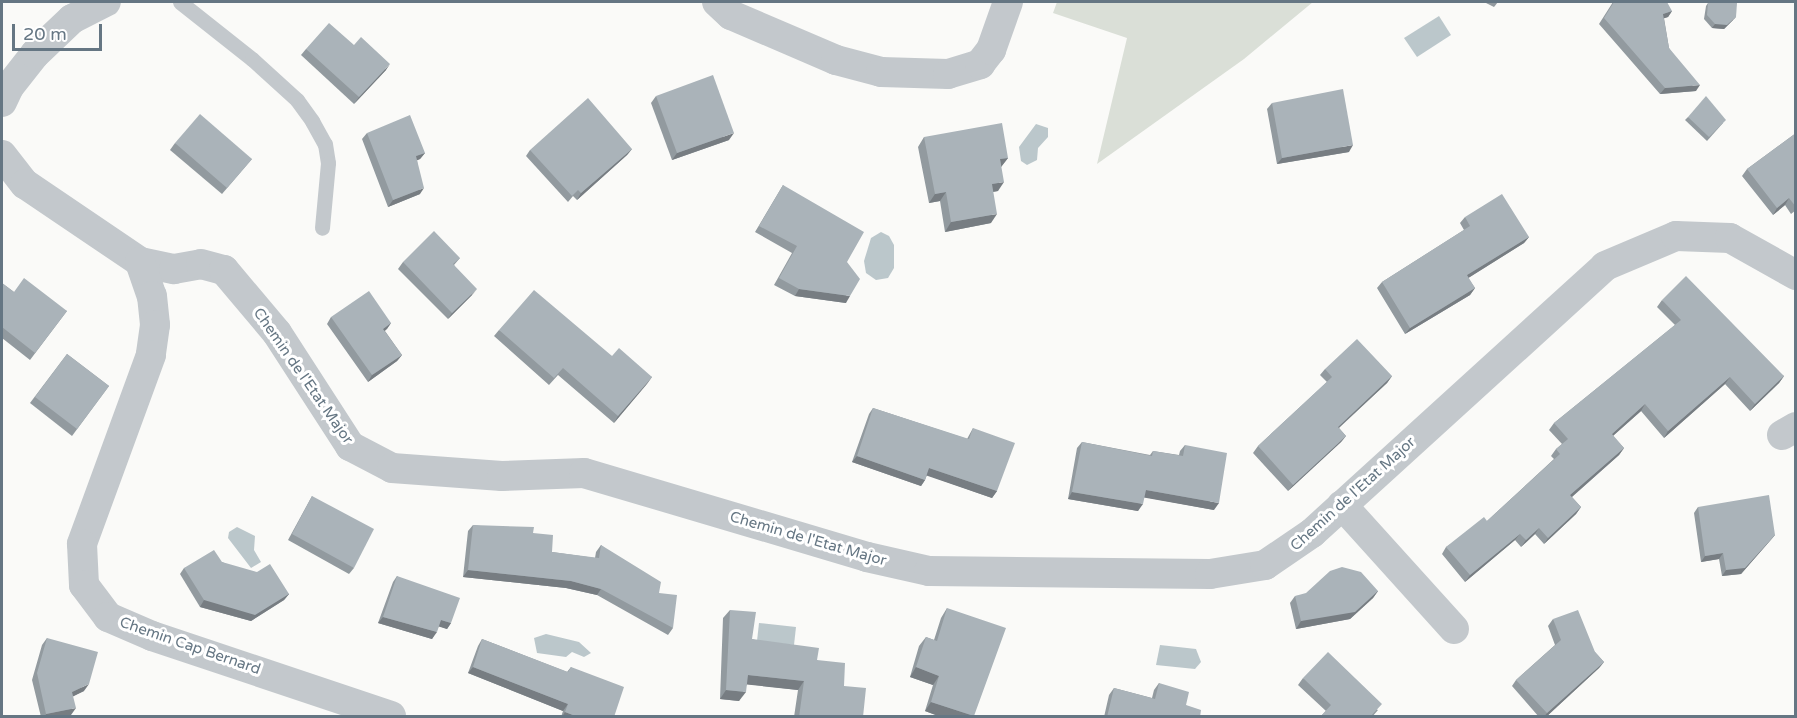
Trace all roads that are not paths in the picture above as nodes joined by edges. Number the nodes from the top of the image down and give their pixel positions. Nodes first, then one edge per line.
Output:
1 (106, 2) edge
2 (180, 2) edge
3 (717, 2) edge
4 (1008, 2) edge
5 (4, 89) edge
6 (2, 155) edge
7 (322, 228) dead end
8 (140, 262) junction
9 (1796, 275) edge
10 (1342, 505) junction
11 (1454, 628) dead end
12 (391, 717) edge

1 - 5 street
2 - 7 lane
3 - 4 street
6 - 8 street, Chemin de l'Etat Major
8 - 10 street, Chemin de l'Etat Major
8 - 12 street, Chemin Cap Bernard
9 - 10 street, Chemin de l'Etat Major
10 - 11 street

